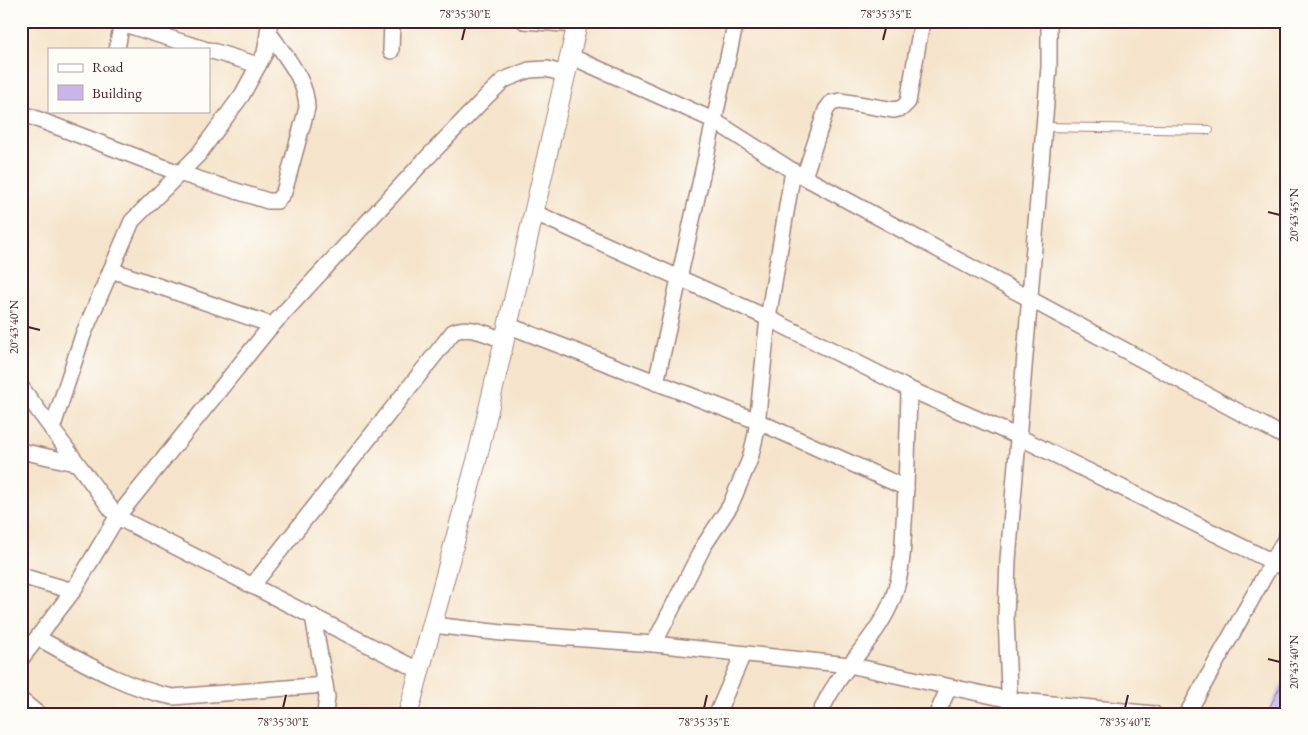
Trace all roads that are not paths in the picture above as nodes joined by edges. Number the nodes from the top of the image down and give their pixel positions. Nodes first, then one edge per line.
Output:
1 (392, 21) edge
2 (524, 21) edge
3 (736, 21) edge
4 (922, 21) edge
5 (1049, 21) edge
6 (122, 22) edge
7 (577, 23) edge
8 (269, 26) edge
9 (117, 48) edge
10 (201, 48) edge
11 (210, 50) edge
12 (391, 51) dead end
13 (570, 56) junction
14 (258, 66) junction
15 (564, 74) junction
16 (21, 113) edge
17 (712, 120) junction
18 (1044, 127) junction
19 (1209, 130) dead end
20 (179, 173) junction
21 (799, 174) junction
22 (533, 212) junction
23 (111, 270) junction
24 (678, 278) junction
25 (1029, 299) junction
26 (768, 318) junction
27 (272, 325) junction
28 (506, 333) junction
29 (656, 383) junction
30 (21, 387) edge
31 (909, 389) junction
32 (757, 421) junction
33 (52, 429) junction
34 (1020, 437) junction
35 (1287, 438) edge
36 (21, 451) edge
37 (75, 463) junction
38 (906, 488) junction
39 (117, 517) junction
40 (1287, 536) edge
41 (1271, 562) junction
42 (1287, 569) edge
43 (21, 576) edge
44 (252, 586) junction
45 (73, 591) junction
46 (313, 616) junction
47 (433, 625) junction
48 (38, 638) junction
49 (654, 644) junction
50 (743, 654) junction
51 (21, 659) edge
52 (849, 665) junction
53 (420, 671) junction
54 (325, 685) junction
55 (949, 687) junction
56 (21, 700) edge
57 (1010, 707) edge
58 (38, 714) edge
59 (325, 714) edge
60 (408, 714) edge
61 (717, 714) edge
62 (820, 714) edge
63 (937, 714) edge
64 (1154, 714) edge
65 (1187, 714) edge

1 - 12 street
2 - 7 street
3 - 17 street
4 - 21 street
5 - 18 street
6 - 9 street
6 - 10 street
7 - 13 street
8 - 14 street
8 - 20 street
11 - 14 street
13 - 15 street
13 - 17 street
14 - 20 street
15 - 22 street
15 - 27 street
16 - 20 street
17 - 21 street
17 - 24 street
18 - 19 lane
18 - 25 street
20 - 23 street
21 - 25 street
21 - 26 street
22 - 24 street
22 - 28 street
23 - 27 street
23 - 33 street
24 - 26 street
24 - 29 street
25 - 34 street
25 - 35 street
26 - 31 street
26 - 32 street
27 - 39 street
28 - 29 street
28 - 44 street
28 - 47 street
29 - 32 street
30 - 33 street
31 - 34 street
31 - 38 street
32 - 38 street
32 - 49 street
33 - 37 street
34 - 41 street
34 - 57 street
36 - 37 street
37 - 39 street
38 - 52 street
39 - 44 street
39 - 45 street
40 - 41 street
41 - 42 street
41 - 65 street
43 - 45 street
44 - 46 street
45 - 48 street
46 - 53 street
46 - 54 street
47 - 49 street
47 - 53 street
48 - 51 street
48 - 54 street
49 - 50 street
50 - 52 street
50 - 61 street
52 - 55 street
52 - 62 street
53 - 60 street
54 - 59 street
55 - 57 street
55 - 63 street
56 - 58 street
57 - 64 street

